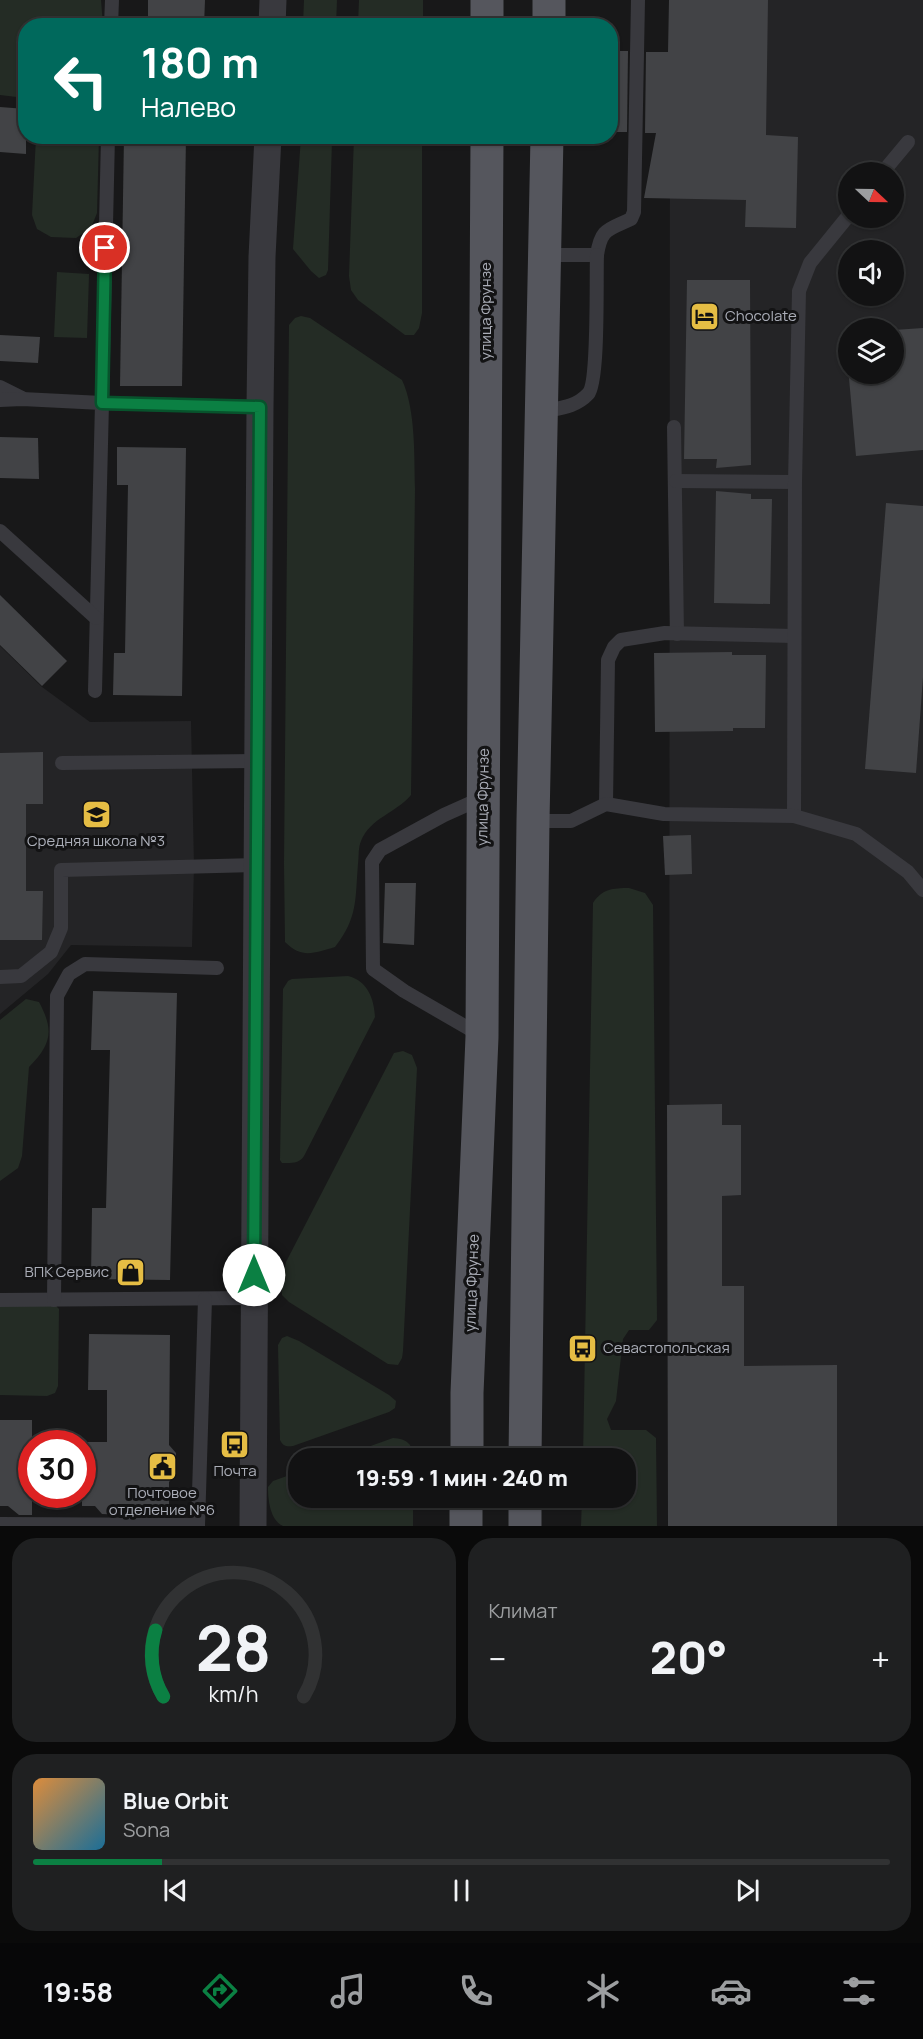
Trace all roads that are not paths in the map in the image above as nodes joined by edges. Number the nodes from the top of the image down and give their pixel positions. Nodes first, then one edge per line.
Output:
1 (112, 0) edge
2 (273, 0) edge
3 (487, 0) edge
4 (549, 0) edge
5 (638, 0) edge
6 (111, 18) edge
7 (272, 18) edge
8 (487, 18) edge
9 (549, 18) edge
10 (908, 142) dead end
11 (108, 144) edge
12 (268, 144) edge
13 (487, 144) edge
14 (547, 144) edge
15 (891, 162) edge
16 (838, 228) edge
17 (544, 255) junction
18 (597, 255) junction
19 (0, 387) edge
20 (22, 399) junction
21 (0, 400) edge
22 (102, 403) junction
23 (260, 407) junction
24 (541, 412) junction
25 (674, 427) dead end
26 (676, 481) junction
27 (795, 482) junction
28 (0, 531) edge
29 (96, 618) junction
30 (677, 634) junction
31 (794, 636) junction
32 (95, 691) dead end
33 (257, 761) junction
34 (62, 763) dead end
35 (484, 797) junction
36 (606, 804) junction
37 (794, 816) junction
38 (533, 821) junction
39 (257, 865) junction
40 (923, 890) edge
41 (218, 968) dead end
42 (0, 977) edge
43 (482, 1037) junction
44 (254, 1298) junction
45 (205, 1299) junction
46 (0, 1300) edge
47 (54, 1300) junction
48 (467, 1448) edge
49 (525, 1448) edge
50 (466, 1508) edge
51 (525, 1508) edge
52 (0, 1524) edge
53 (253, 1526) edge
54 (466, 1526) edge
55 (525, 1526) edge

1 - 6 lane
2 - 7 street
3 - 8 main road
4 - 9 main road
5 - 18 lane
10 - 15 lane
11 - 22 lane
12 - 23 street
13 - 35 main road, улица Фрунзе
14 - 17 main road
16 - 27 lane
17 - 18 lane
17 - 24 main road
18 - 24 lane
19 - 20 lane
20 - 21 lane
20 - 22 lane
22 - 23 lane
22 - 29 lane
23 - 33 street
24 - 38 main road
25 - 26 lane
26 - 27 lane
26 - 30 lane
27 - 31 lane
28 - 29 lane
29 - 32 lane
30 - 31 lane
30 - 36 lane
31 - 37 lane
33 - 34 lane
33 - 39 street
35 - 43 main road, улица Фрунзе
35 - 43 lane
36 - 37 lane
36 - 38 lane
37 - 40 lane
38 - 49 main road
39 - 42 lane
39 - 44 street
41 - 47 lane
43 - 48 main road, улица Фрунзе
44 - 45 lane
44 - 53 street
45 - 47 lane
45 - 52 lane
46 - 47 lane
50 - 54 main road
51 - 55 main road

